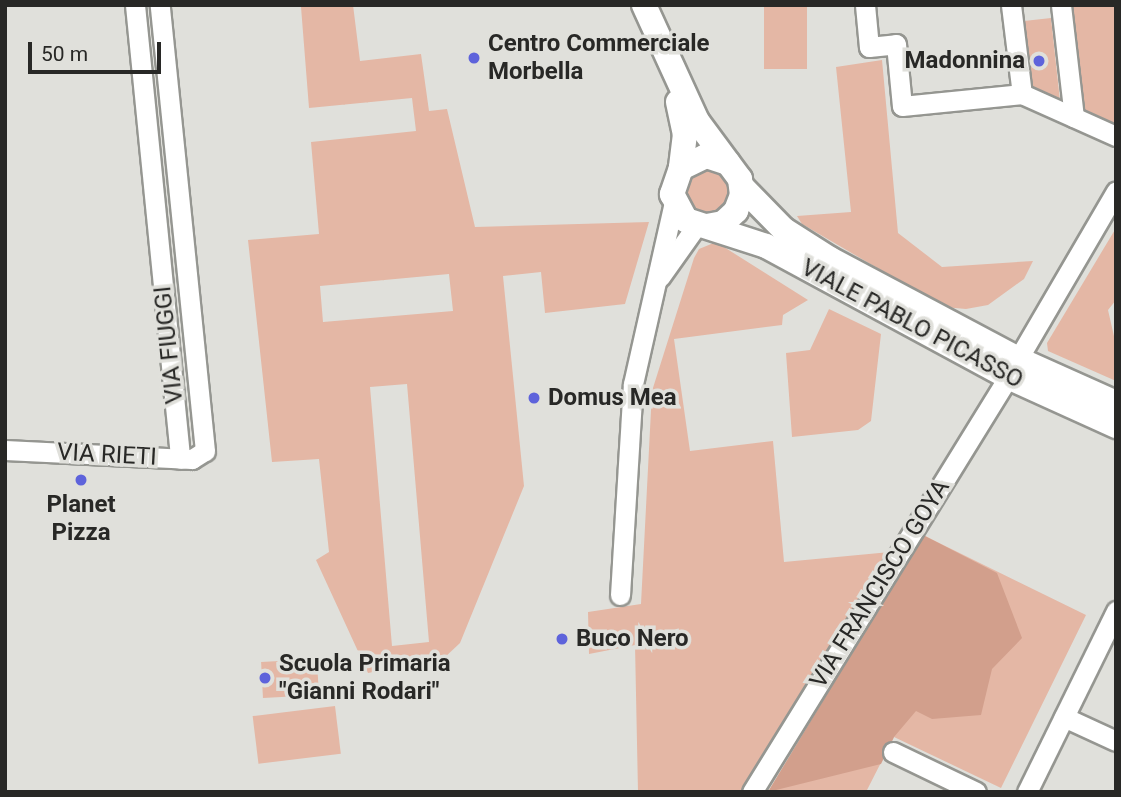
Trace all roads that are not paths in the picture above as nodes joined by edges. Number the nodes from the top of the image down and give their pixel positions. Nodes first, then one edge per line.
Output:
1 (135, 5) edge
2 (160, 5) edge
3 (644, 5) edge
4 (865, 5) edge
5 (1012, 5) edge
6 (1061, 5) edge
7 (164, 48) junction
8 (139, 51) junction
9 (669, 67) junction
10 (1022, 94) junction
11 (1074, 117) junction
12 (1116, 136) edge
13 (728, 163) junction
14 (681, 168) junction
15 (742, 187) junction
16 (178, 188) junction
17 (154, 191) junction
18 (1116, 191) edge
19 (674, 202) junction
20 (702, 226) junction
21 (182, 228) junction
22 (158, 231) junction
23 (658, 281) junction
24 (1013, 368) junction
25 (1116, 402) edge
26 (1116, 426) edge
27 (5, 450) edge
28 (205, 451) joint
29 (180, 459) junction
30 (620, 595) dead end
31 (1116, 611) edge
32 (1064, 717) junction
33 (1116, 741) edge
34 (893, 752) dead end
35 (752, 792) edge
36 (976, 792) edge
37 (1027, 792) edge

1 - 8 street, VIA FIUGGI
2 - 7 street, VIA FIUGGI
3 - 9 street, VIALE PABLO PICASSO
4 - 10 street
5 - 10 street
6 - 11 street
7 - 8 street
7 - 16 street, VIA FIUGGI
8 - 17 street, VIA FIUGGI
9 - 13 street, VIALE PABLO PICASSO
9 - 14 street, VIALE PABLO PICASSO
10 - 11 street
11 - 12 street
13 - 14 street
13 - 15 street, VIALE PABLO PICASSO
14 - 19 street, VIALE PABLO PICASSO
15 - 20 street
15 - 24 street, VIALE PABLO PICASSO
16 - 17 street
16 - 21 street, VIA FIUGGI
17 - 22 street, VIA FIUGGI
18 - 24 street, VIA FRANCISCO GOYA
19 - 20 street, VIALE PABLO PICASSO
19 - 23 street
20 - 23 street
20 - 24 street, VIALE PABLO PICASSO
21 - 22 street
21 - 28 street, VIA FIUGGI
22 - 29 street, VIA FIUGGI
23 - 30 street
24 - 25 street, VIALE PABLO PICASSO
24 - 26 street, VIALE PABLO PICASSO
24 - 35 street, VIA FRANCISCO GOYA
27 - 29 street, VIA RIETI
28 - 29 street, VIA RIETI
31 - 32 street
32 - 33 street
32 - 37 street
34 - 36 street

